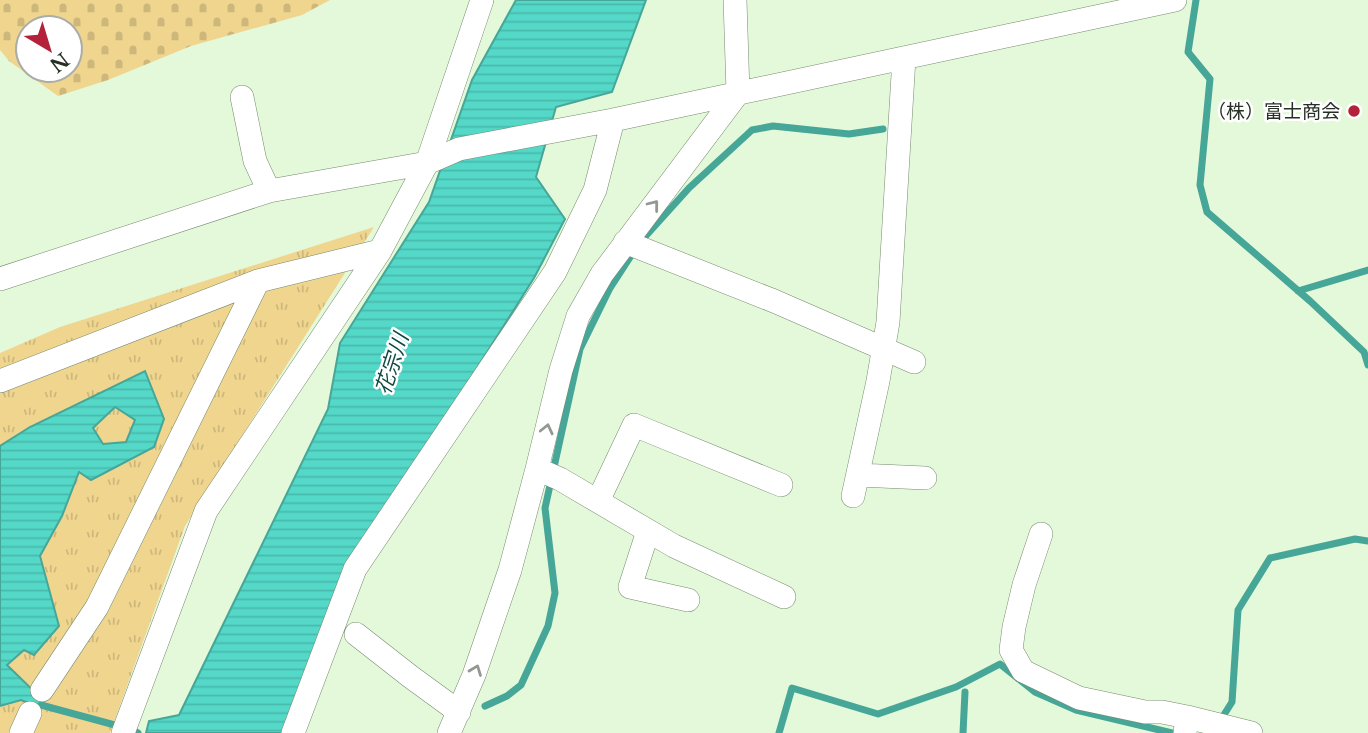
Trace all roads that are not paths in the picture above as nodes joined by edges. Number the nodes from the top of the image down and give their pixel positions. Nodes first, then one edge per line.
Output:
1 (482, 0) edge
2 (735, 0) edge
3 (1175, 0) edge
4 (904, 58) junction
5 (738, 93) junction
6 (242, 97) dead end
7 (613, 120) junction
8 (427, 163) junction
9 (269, 191) junction
10 (636, 247) junction
11 (380, 251) junction
12 (0, 279) edge
13 (258, 281) junction
14 (884, 349) junction
15 (914, 362) dead end
16 (0, 381) edge
17 (537, 469) junction
18 (925, 478) dead end
19 (781, 485) dead end
20 (598, 501) junction
21 (648, 531) junction
22 (1041, 534) dead end
23 (784, 597) dead end
24 (688, 600) dead end
25 (356, 634) dead end
26 (42, 690) dead end
27 (459, 712) junction
28 (1186, 725) edge
29 (123, 733) edge
30 (293, 733) edge
31 (449, 733) edge
32 (1251, 733) edge

1 - 8 street
2 - 5 street
3 - 4 street
4 - 5 street
4 - 14 street
5 - 7 street
10 -> 5 street
6 - 9 street
7 - 8 street
7 - 30 street
8 - 9 street
8 - 11 street
9 - 12 street
10 - 14 street
17 -> 10 street
11 - 13 street
11 - 29 street
13 - 16 street
13 - 26 street
14 - 15 street
14 - 18 street
17 - 20 street
27 -> 17 street
19 - 20 street
20 - 21 street
21 - 23 street
21 - 24 street
22 - 28 street
25 - 27 street
27 - 31 street
28 - 32 street

